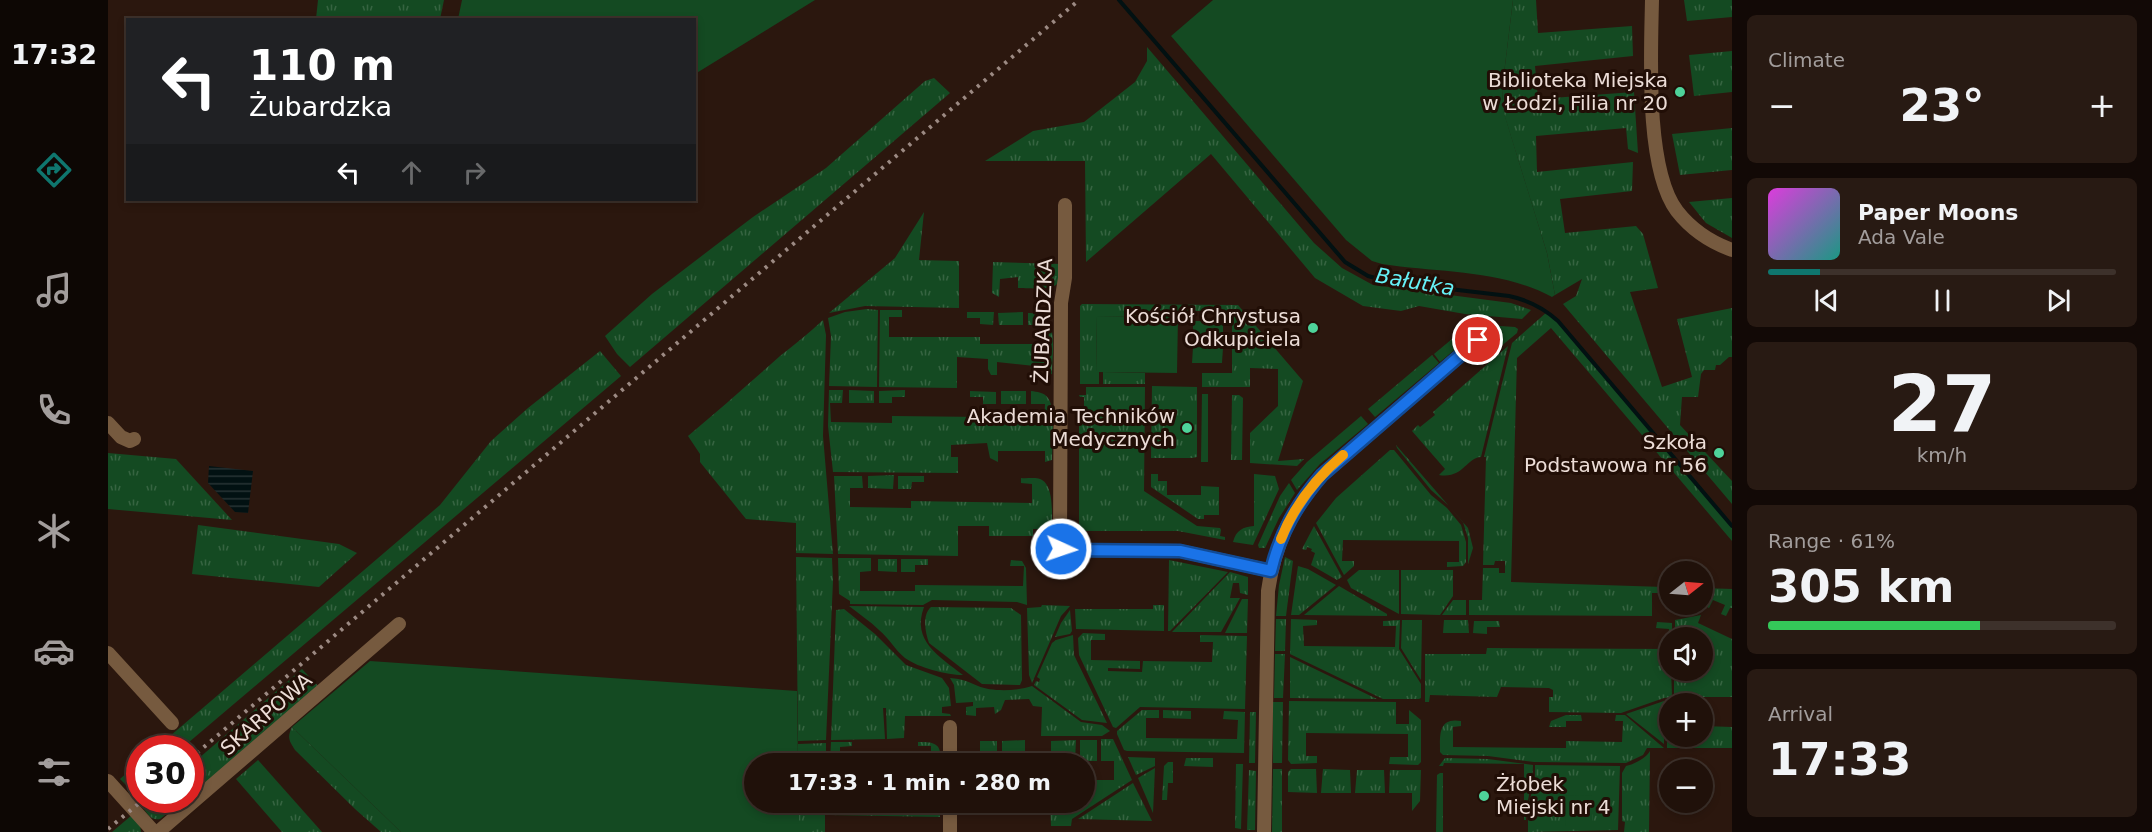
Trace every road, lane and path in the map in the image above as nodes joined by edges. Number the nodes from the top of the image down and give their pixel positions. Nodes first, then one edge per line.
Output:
1 (1652, 0) edge
2 (1065, 205) dead end
3 (1732, 250) edge
4 (1478, 340) dead end
5 (108, 423) edge
6 (134, 439) dead end
7 (1271, 571) junction
8 (399, 624) dead end
9 (108, 653) edge
10 (172, 723) dead end
11 (950, 727) dead end
12 (950, 753) edge
13 (108, 781) edge
14 (950, 813) edge
15 (156, 832) edge
16 (950, 832) edge
17 (1264, 832) edge

1 - 3 street
2 - 7 street, ŻUBARDZKA
4 - 7 street
5 - 6 street
7 - 17 street
8 - 15 street, SKARPOWA
9 - 10 street
11 - 12 street
13 - 15 street
14 - 16 street

